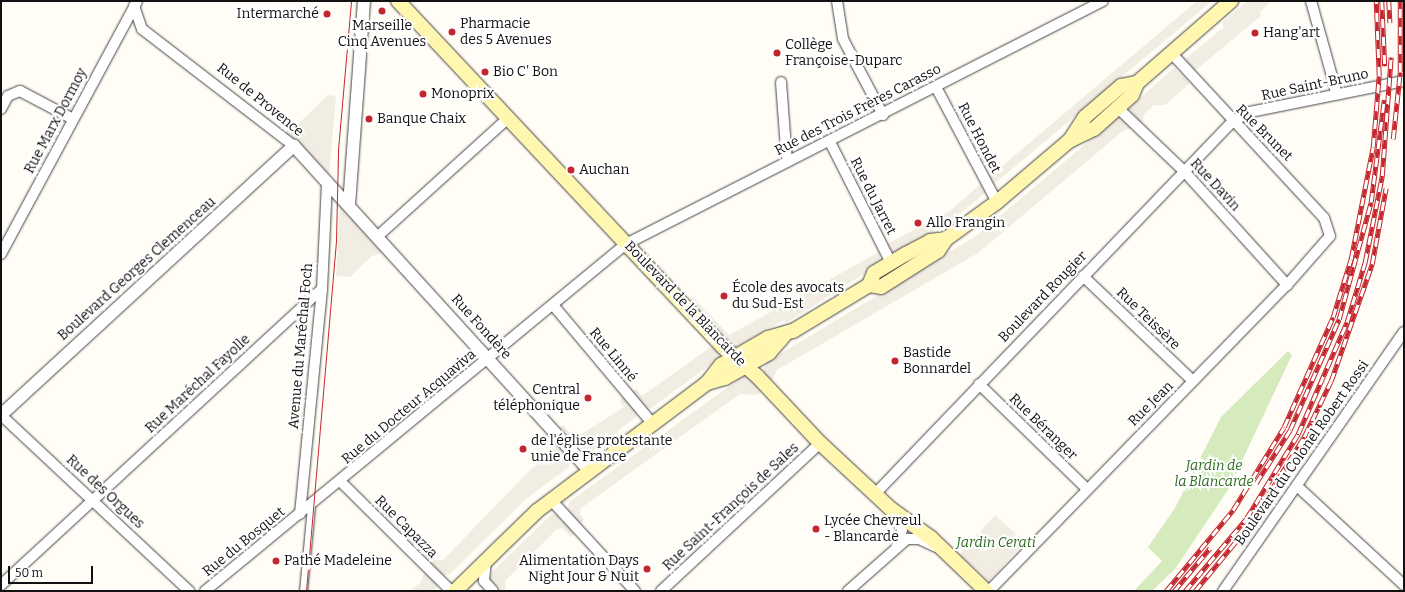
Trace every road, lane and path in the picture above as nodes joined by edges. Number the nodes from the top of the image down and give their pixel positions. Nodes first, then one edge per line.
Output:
1 (364, 1) edge
2 (398, 1) edge
3 (837, 1) edge
4 (1103, 1) edge
5 (1231, 1) edge
6 (1311, 1) edge
7 (135, 4) edge
8 (142, 29) junction
9 (119, 33) junction
10 (1171, 54) junction
11 (1404, 81) edge
12 (781, 82) dead end
13 (1137, 83) junction
14 (936, 87) junction
15 (1337, 94) junction
16 (1118, 108) junction
17 (1, 109) edge
18 (883, 115) junction
19 (73, 119) junction
20 (506, 120) junction
21 (1233, 121) junction
22 (1069, 141) junction
23 (830, 142) junction
24 (294, 146) junction
25 (787, 162) junction
26 (1184, 171) junction
27 (327, 181) junction
28 (996, 202) junction
29 (349, 205) junction
30 (378, 236) junction
31 (1330, 236) joint
32 (946, 239) junction
33 (626, 244) junction
34 (1, 254) edge
35 (891, 263) junction
36 (1083, 276) junction
37 (869, 285) junction
38 (1287, 285) junction
39 (322, 289) junction
40 (553, 305) junction
41 (1404, 332) edge
42 (489, 358) junction
43 (739, 361) junction
44 (1193, 381) junction
45 (979, 384) junction
46 (1, 415) edge
47 (652, 423) junction
48 (820, 443) junction
49 (589, 470) junction
50 (341, 482) junction
51 (1297, 486) junction
52 (1087, 489) junction
53 (875, 494) junction
54 (93, 500) junction
55 (551, 500) junction
56 (311, 506) junction
57 (891, 509) junction
58 (300, 514) junction
59 (897, 545) junction
60 (937, 547) junction
61 (487, 560) junction
62 (1, 585) edge
63 (1404, 585) edge
64 (189, 591) edge
65 (205, 591) edge
66 (303, 591) edge
67 (451, 591) edge
68 (455, 591) edge
69 (493, 591) edge
70 (635, 591) edge
71 (661, 591) edge
72 (848, 591) edge
73 (986, 591) edge
74 (989, 591) edge
75 (1223, 591) edge

1 - 29 street
2 - 20 main road, Boulevard de la Blancarde
3 - 18 street
4 - 14 street, Rue des Trois Frères Carasso
5 - 10 main road
6 - 15 street
7 - 8 street
7 - 9 street, Rue Marx Dormoy
8 - 9 street
8 - 24 street, Rue de Provence
9 - 19 street, Rue Marx Dormoy
10 - 13 main road
10 - 21 street, Rue Brunet
11 - 15 street, Rue Saint-Bruno
12 - 25 street
13 - 16 main road
13 - 22 main road
14 - 18 street, Rue des Trois Frères Carasso
14 - 28 street, Rue Hondet
15 - 21 street, Rue Saint-Bruno
16 - 22 main road
16 - 26 street, Rue Davin
17 - 19 street
18 - 23 street, Rue des Trois Frères Carasso
19 - 34 street, Rue Marx Dormoy
20 - 30 street
20 - 33 main road, Boulevard de la Blancarde
21 - 26 street, Boulevard Rougier
21 - 31 street, Rue Brunet
22 - 28 main road
23 - 25 street, Rue des Trois Frères Carasso
23 - 35 street, Rue du Jarret
24 - 27 street, Rue de Provence
24 - 46 street, Boulevard Georges Clemenceau
25 - 33 street, Rue des Trois Frères Carasso
26 - 36 street, Boulevard Rougier
26 - 38 street, Rue Davin
27 - 29 street, Rue de Provence
27 - 39 street, Avenue du Maréchal Foch
28 - 32 main road
29 - 30 street, Rue Fondère
30 - 42 street, Rue Fondère
31 - 38 street, Rue Jean
32 - 35 main road
32 - 37 main road
33 - 40 street, Rue du Docteur Acquaviva
33 - 43 main road, Boulevard de la Blancarde
35 - 37 main road
36 - 44 street, Rue Teissère
36 - 45 street, Boulevard Rougier
37 - 43 main road
38 - 44 street, Rue Jean
39 - 54 street, Rue Maréchal Fayolle
39 - 58 street, Avenue du Maréchal Foch
40 - 42 street, Rue du Docteur Acquaviva
40 - 47 street, Rue Linné
41 - 51 street, Boulevard du Colonel Robert Rossi
42 - 49 street, Rue Fondère
42 - 50 street, Rue du Docteur Acquaviva
43 - 47 main road
43 - 48 main road, Boulevard de la Blancarde
44 - 52 street, Rue Jean
45 - 52 street, Rue Béranger
45 - 53 street, Boulevard Rougier
46 - 54 street, Rue des Orgues
47 - 49 main road
48 - 53 main road, Boulevard de la Blancarde
48 - 71 street, Rue Saint-François de Sales
49 - 55 main road
50 - 56 street, Rue du Docteur Acquaviva
50 - 67 street, Rue Capazza
51 - 63 street
51 - 75 street, Boulevard du Colonel Robert Rossi
52 - 74 street, Rue Jean
53 - 57 main road, Boulevard de la Blancarde
54 - 62 street, Rue Maréchal Fayolle
54 - 64 street, Rue des Orgues
55 - 61 main road
55 - 70 street
56 - 58 street, Rue du Docteur Acquaviva
56 - 66 street
57 - 59 street
57 - 60 main road, Boulevard de la Blancarde
58 - 65 street, Rue du Bosquet
59 - 60 street
59 - 72 street
60 - 73 main road, Boulevard de la Blancarde
61 - 68 main road
61 - 69 street

